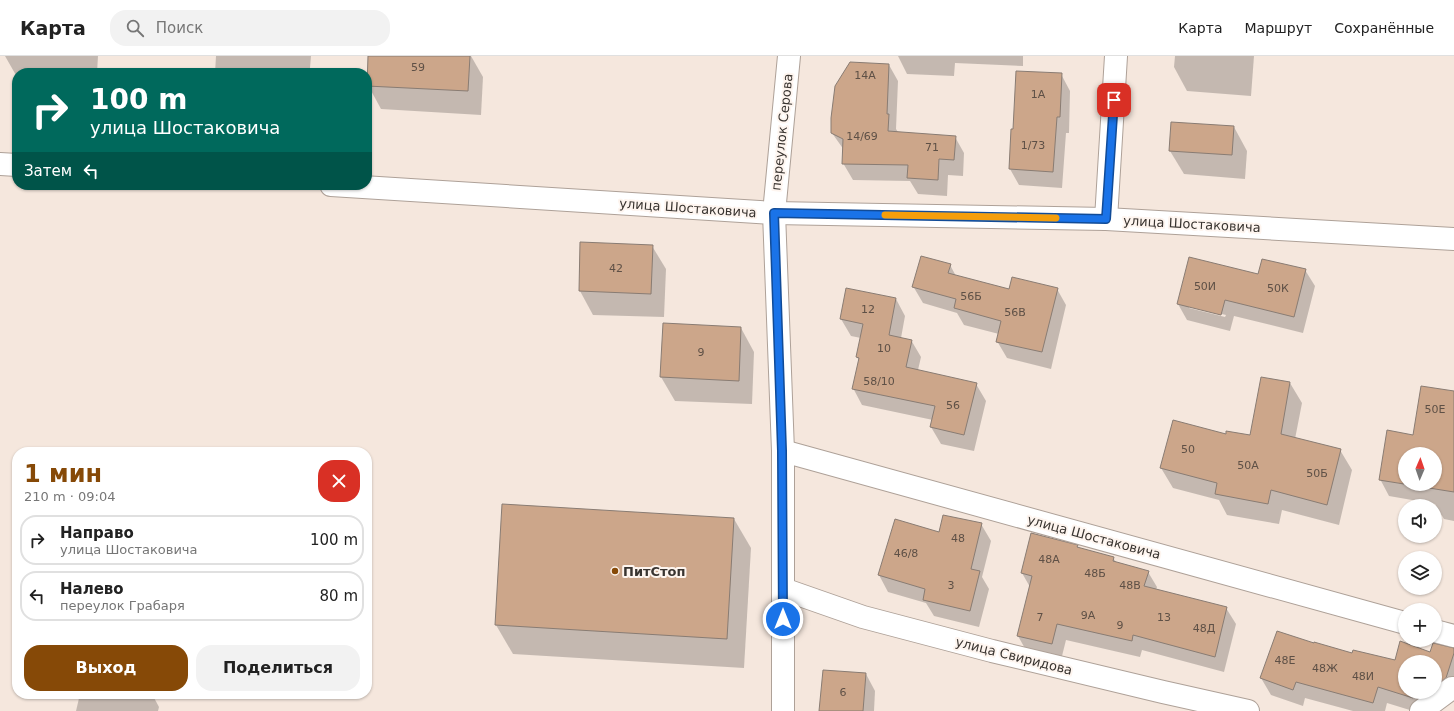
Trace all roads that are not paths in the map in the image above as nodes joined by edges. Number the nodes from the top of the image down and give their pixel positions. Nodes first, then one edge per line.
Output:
1 (789, 56) edge
2 (1116, 56) edge
3 (0, 164) edge
4 (12, 165) edge
5 (372, 188) edge
6 (774, 213) junction
7 (1106, 219) junction
8 (1454, 239) edge
9 (782, 451) junction
10 (783, 589) junction
11 (1398, 620) edge
12 (1442, 633) edge
13 (1454, 636) edge
14 (1454, 688) edge
15 (783, 711) edge
16 (1248, 711) edge
17 (1421, 711) edge

1 - 6 street, переулок Серова
2 - 7 street
3 - 4 street
5 - 6 street, улица Шостаковича
6 - 7 street, улица Шостаковича
6 - 9 street, переулок Серова
7 - 8 street, улица Шостаковича
9 - 10 street, переулок Серова
9 - 11 street, улица Шостаковича
10 - 15 street, переулок Серова
10 - 16 street, улица Свиридова
12 - 13 street
14 - 17 street

